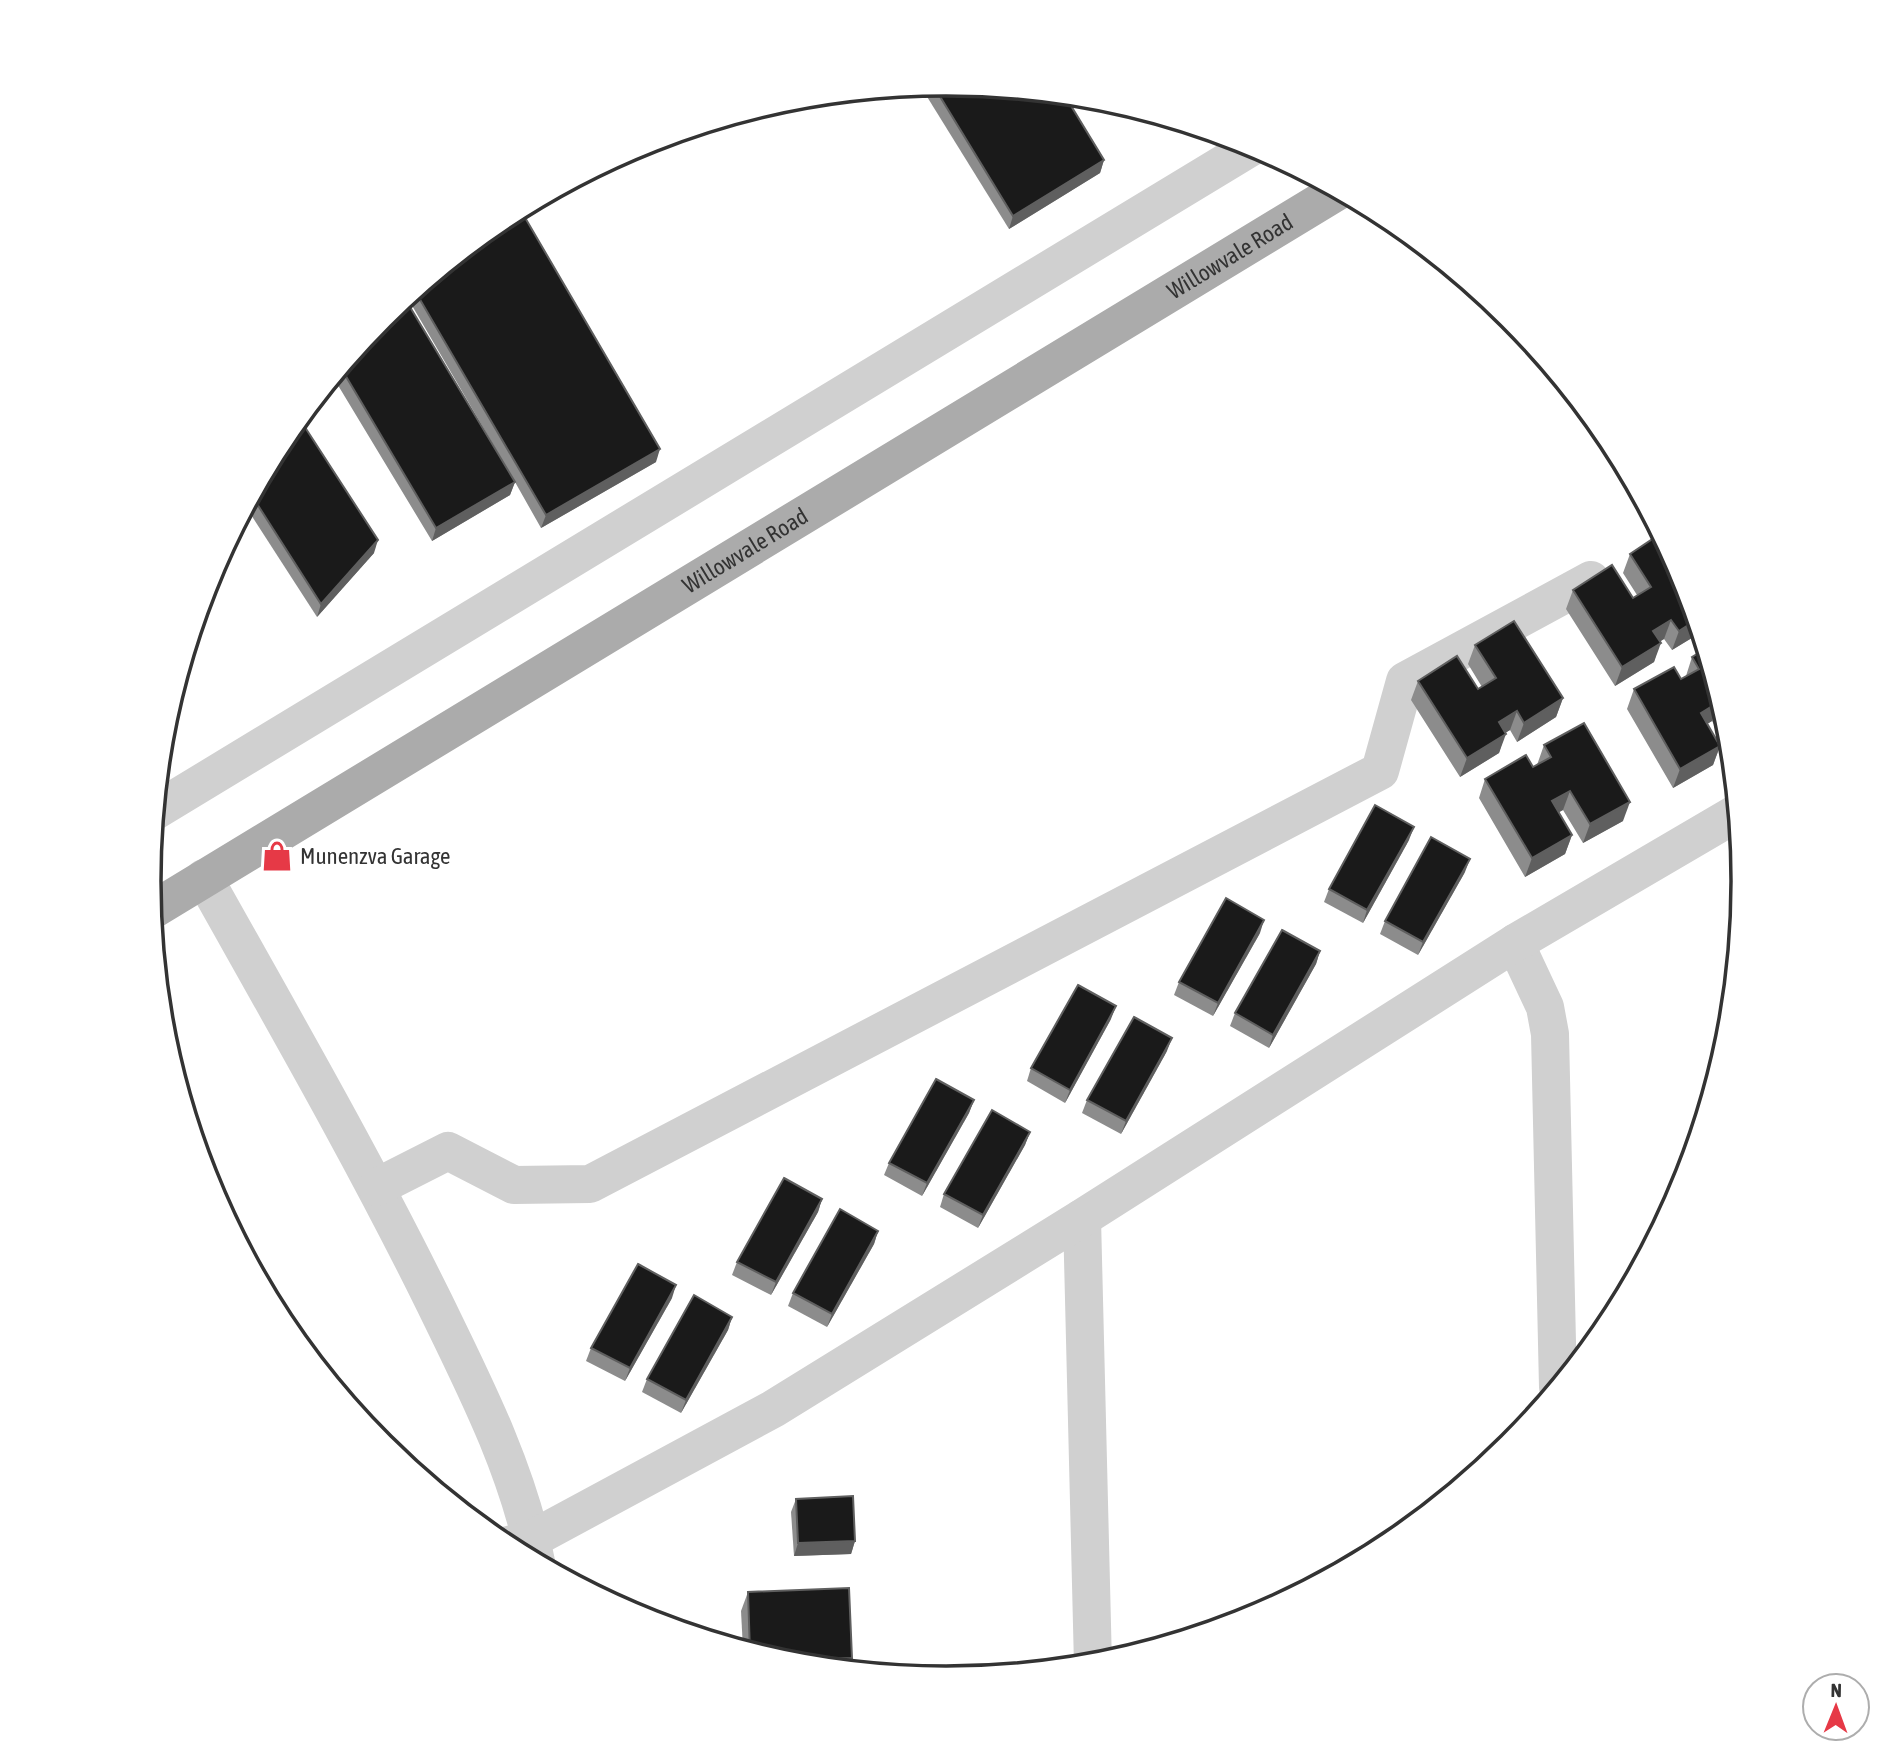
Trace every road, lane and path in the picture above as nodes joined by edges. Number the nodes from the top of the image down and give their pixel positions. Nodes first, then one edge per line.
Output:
1 (1240, 154) edge
2 (1330, 196) edge
3 (1591, 580) edge
4 (164, 805) edge
5 (1729, 818) edge
6 (204, 878) junction
7 (161, 904) edge
8 (1514, 943) junction
9 (377, 1187) junction
10 (1082, 1218) junction
11 (1558, 1373) edge
12 (522, 1542) edge
13 (529, 1546) edge
14 (1093, 1653) edge

1 - 4 street
2 - 6 main road, Willowvale Road
3 - 9 street
5 - 8 street
6 - 7 main road, Willowvale Road
6 - 9 street
8 - 10 street
8 - 11 street
9 - 12 street
10 - 13 street
10 - 14 street

